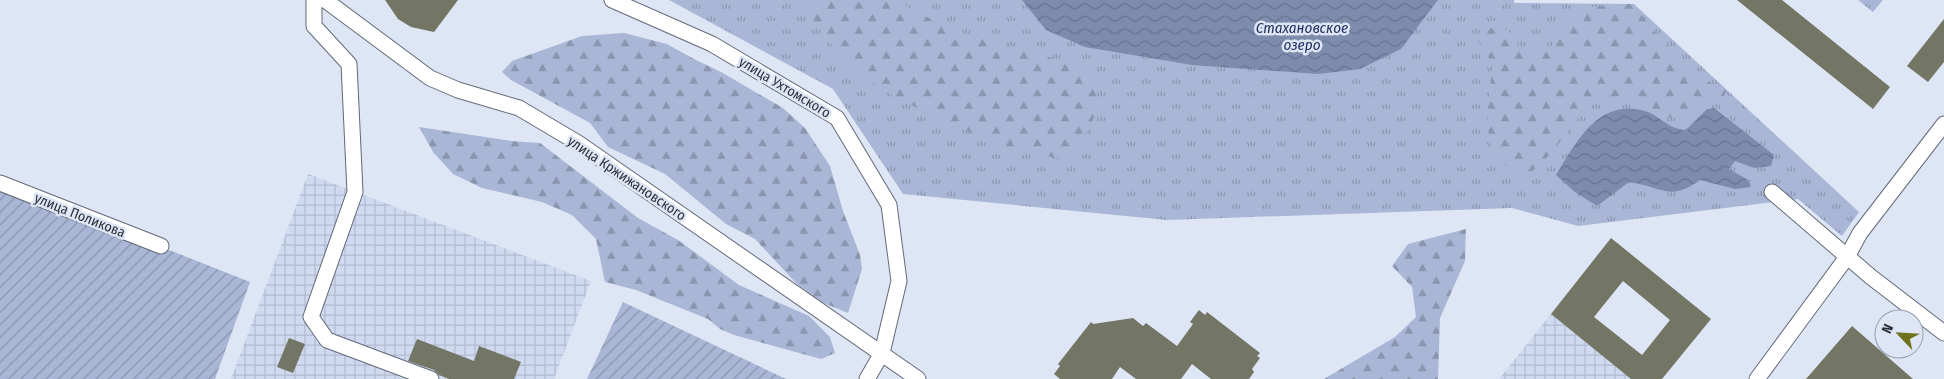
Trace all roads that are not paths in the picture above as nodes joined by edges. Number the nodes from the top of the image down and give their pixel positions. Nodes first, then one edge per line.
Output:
1 (314, 0) edge
2 (325, 0) edge
3 (612, 0) edge
4 (1944, 124) edge
5 (0, 183) edge
6 (1772, 192) dead end
7 (161, 246) dead end
8 (1847, 257) junction
9 (1944, 333) edge
10 (882, 353) junction
11 (431, 379) edge
12 (867, 379) edge
13 (918, 379) edge
14 (1757, 379) edge

1 - 11 street
2 - 10 street, улица Кржижановского
3 - 10 street, улица Ухтомского
4 - 8 street
5 - 7 street, улица Поликова
6 - 8 street
8 - 9 street
8 - 14 street
10 - 12 street, улица Ухтомского
10 - 13 street, улица Кржижановского

